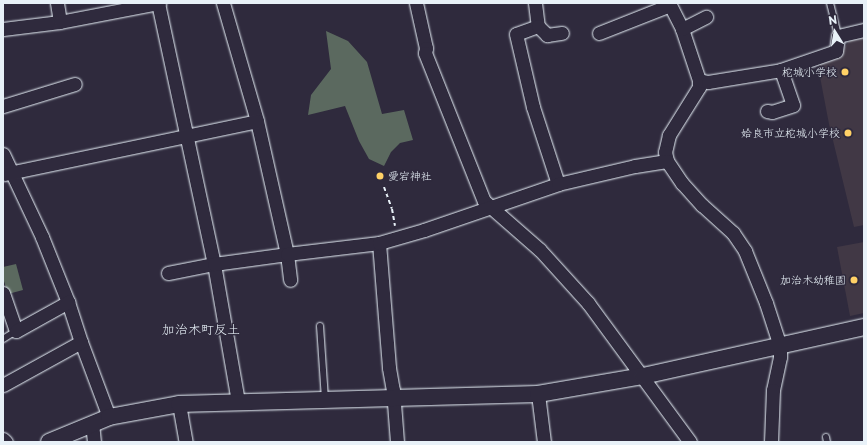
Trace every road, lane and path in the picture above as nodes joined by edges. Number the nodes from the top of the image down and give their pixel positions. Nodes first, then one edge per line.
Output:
1 (57, 3) edge
2 (158, 3) edge
3 (223, 3) edge
4 (416, 3) edge
5 (534, 3) edge
6 (830, 3) edge
7 (670, 4) edge
8 (706, 17) dead end
9 (60, 22) junction
10 (538, 26) junction
11 (3, 29) edge
12 (682, 29) junction
13 (864, 30) edge
14 (562, 33) dead end
15 (599, 33) dead end
16 (838, 36) junction
17 (781, 70) junction
18 (699, 80) junction
19 (75, 84) dead end
20 (3, 106) edge
21 (767, 111) dead end
22 (257, 121) junction
23 (186, 135) junction
24 (3, 154) edge
25 (667, 161) junction
26 (7, 172) edge
27 (558, 184) junction
28 (384, 187) dead end
29 (492, 207) junction
30 (396, 239) junction
31 (379, 243) junction
32 (286, 254) junction
33 (214, 264) junction
34 (168, 273) dead end
35 (290, 280) dead end
36 (3, 293) edge
37 (68, 302) junction
38 (320, 326) dead end
39 (864, 327) edge
40 (16, 331) junction
41 (3, 339) edge
42 (81, 342) junction
43 (780, 346) junction
44 (643, 376) junction
45 (3, 385) edge
46 (538, 394) junction
47 (394, 399) junction
48 (325, 400) junction
49 (238, 402) junction
50 (179, 404) junction
51 (109, 417) junction
52 (92, 423) junction
53 (3, 439) edge
54 (6, 442) edge
55 (49, 442) edge
56 (94, 442) edge
57 (186, 442) edge
58 (397, 442) edge
59 (544, 442) edge
60 (690, 442) edge
61 (771, 442) edge

1 - 9 street
2 - 9 street
2 - 23 street
3 - 22 street
4 - 29 street
5 - 10 street
6 - 16 lane
7 - 12 street
7 - 15 street
8 - 12 street
9 - 11 street
10 - 14 street
10 - 27 street
12 - 18 street
13 - 16 street
16 - 17 street
17 - 18 street
17 - 21 street
18 - 25 street
19 - 20 street
22 - 23 street
22 - 32 street
23 - 26 street
23 - 33 street
24 - 26 street
25 - 27 street
25 - 43 street
26 - 37 street
27 - 29 street
28 - 30 path
29 - 30 street
29 - 44 street
30 - 31 street
31 - 32 street
31 - 47 street
32 - 33 street
32 - 35 street
33 - 34 street
33 - 49 street
36 - 40 street
37 - 40 street
37 - 42 street
38 - 48 lane
39 - 43 street
40 - 41 lane
42 - 45 street
42 - 51 street
43 - 44 street
43 - 61 street
44 - 46 street
44 - 60 street
46 - 47 street
46 - 59 street
47 - 48 street
47 - 58 street
48 - 49 street
49 - 50 street
50 - 51 street
50 - 57 street
51 - 52 street
52 - 55 street
52 - 56 street
53 - 54 street

